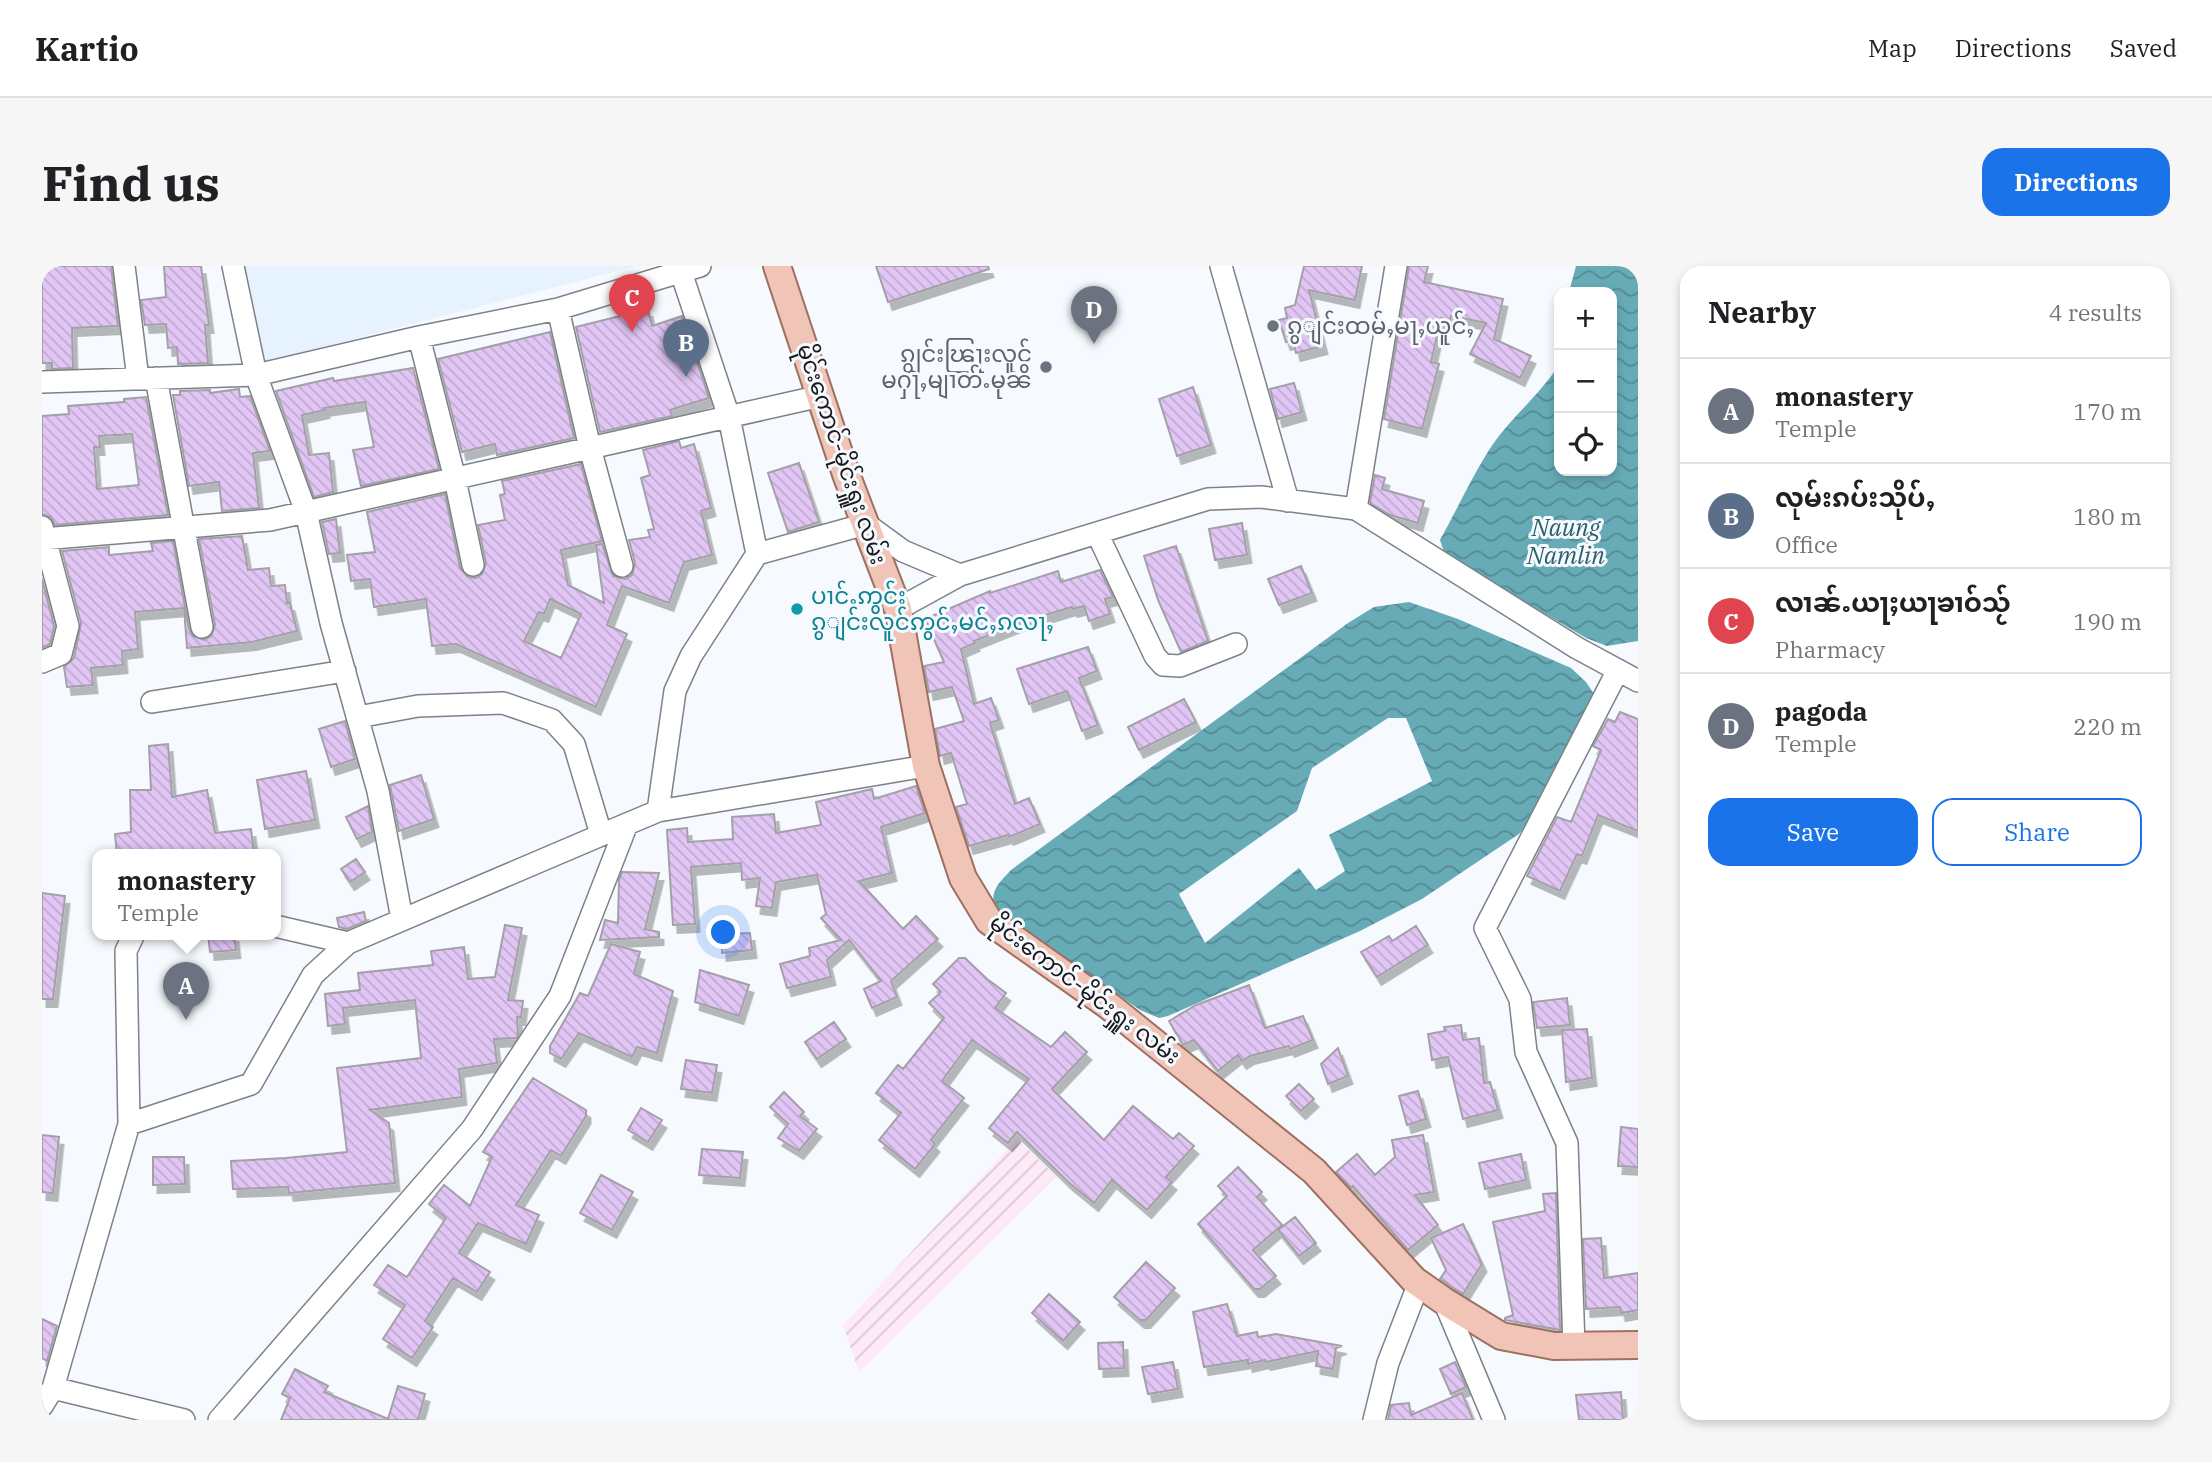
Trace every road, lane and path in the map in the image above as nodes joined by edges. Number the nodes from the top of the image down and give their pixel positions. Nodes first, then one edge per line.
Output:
1 (124, 266) edge
2 (233, 266) edge
3 (1221, 266) edge
4 (1396, 266) edge
5 (784, 268) edge
6 (691, 269) edge
7 (558, 309) junction
8 (419, 337) junction
9 (256, 375) junction
10 (147, 379) junction
11 (42, 382) edge
12 (821, 396) junction
13 (729, 417) junction
14 (590, 448) junction
15 (455, 479) junction
16 (1288, 501) junction
17 (1356, 509) junction
18 (306, 512) junction
19 (866, 524) junction
20 (183, 527) junction
21 (1097, 533) junction
22 (43, 534) edge
23 (757, 554) junction
24 (473, 565) dead end
25 (622, 566) dead end
26 (960, 575) junction
27 (898, 609) junction
28 (202, 627) dead end
29 (1236, 644) dead end
30 (42, 662) edge
31 (1618, 670) junction
32 (345, 671) junction
33 (1638, 681) edge
34 (152, 702) dead end
35 (358, 717) junction
36 (926, 766) junction
37 (657, 811) junction
38 (627, 824) junction
39 (601, 834) junction
40 (402, 919) junction
41 (281, 927) edge
42 (131, 940) edge
43 (348, 943) junction
44 (129, 1124) junction
45 (1419, 1283) junction
46 (1444, 1301) junction
47 (1638, 1345) edge
48 (1574, 1346) junction
49 (48, 1397) edge
50 (184, 1420) edge
51 (219, 1420) edge
52 (1374, 1420) edge
53 (1494, 1420) edge

1 - 10 street
2 - 9 street
3 - 16 street
4 - 17 street
5 - 12 main road, မိုင်းကောင်-မိုင်းရှူး လမ်း
6 - 7 street
6 - 13 street
7 - 8 street
7 - 14 street
8 - 9 street
8 - 15 street
9 - 10 street
9 - 18 street
10 - 11 street
10 - 20 street
12 - 13 street
12 - 19 main road, မိုင်းကောင်-မိုင်းရှူး လမ်း
13 - 14 street
13 - 23 street
14 - 15 street
14 - 25 street
15 - 18 street
15 - 24 street
16 - 17 street
16 - 21 street
17 - 31 street
18 - 20 street
18 - 32 street
19 - 23 street
19 - 26 street
19 - 27 main road, မိုင်းကောင်-မိုင်းရှူး လမ်း
20 - 22 street
20 - 28 street
21 - 26 street
21 - 29 street
22 - 30 street
23 - 37 street
26 - 27 street
27 - 36 main road, မိုင်းကောင်-မိုင်းရှူး လမ်း
31 - 33 street
31 - 48 street
32 - 34 street
32 - 35 street
35 - 39 street
35 - 40 street
36 - 37 street
36 - 45 main road, မိုင်းကောင်-မိုင်းရှူး လမ်း
37 - 38 street
38 - 39 street
38 - 51 street
39 - 40 street
40 - 43 street
41 - 43 street
42 - 44 street
43 - 44 street
44 - 49 street
45 - 46 main road, မိုင်းကောင်-မိုင်းရှူး လမ်း
45 - 52 street
46 - 48 main road, မိုင်းကောင်-မိုင်းရှူး လမ်း
46 - 53 street
47 - 48 main road, မိုင်းကောင်-မိုင်းရှူး လမ်း
49 - 50 street

